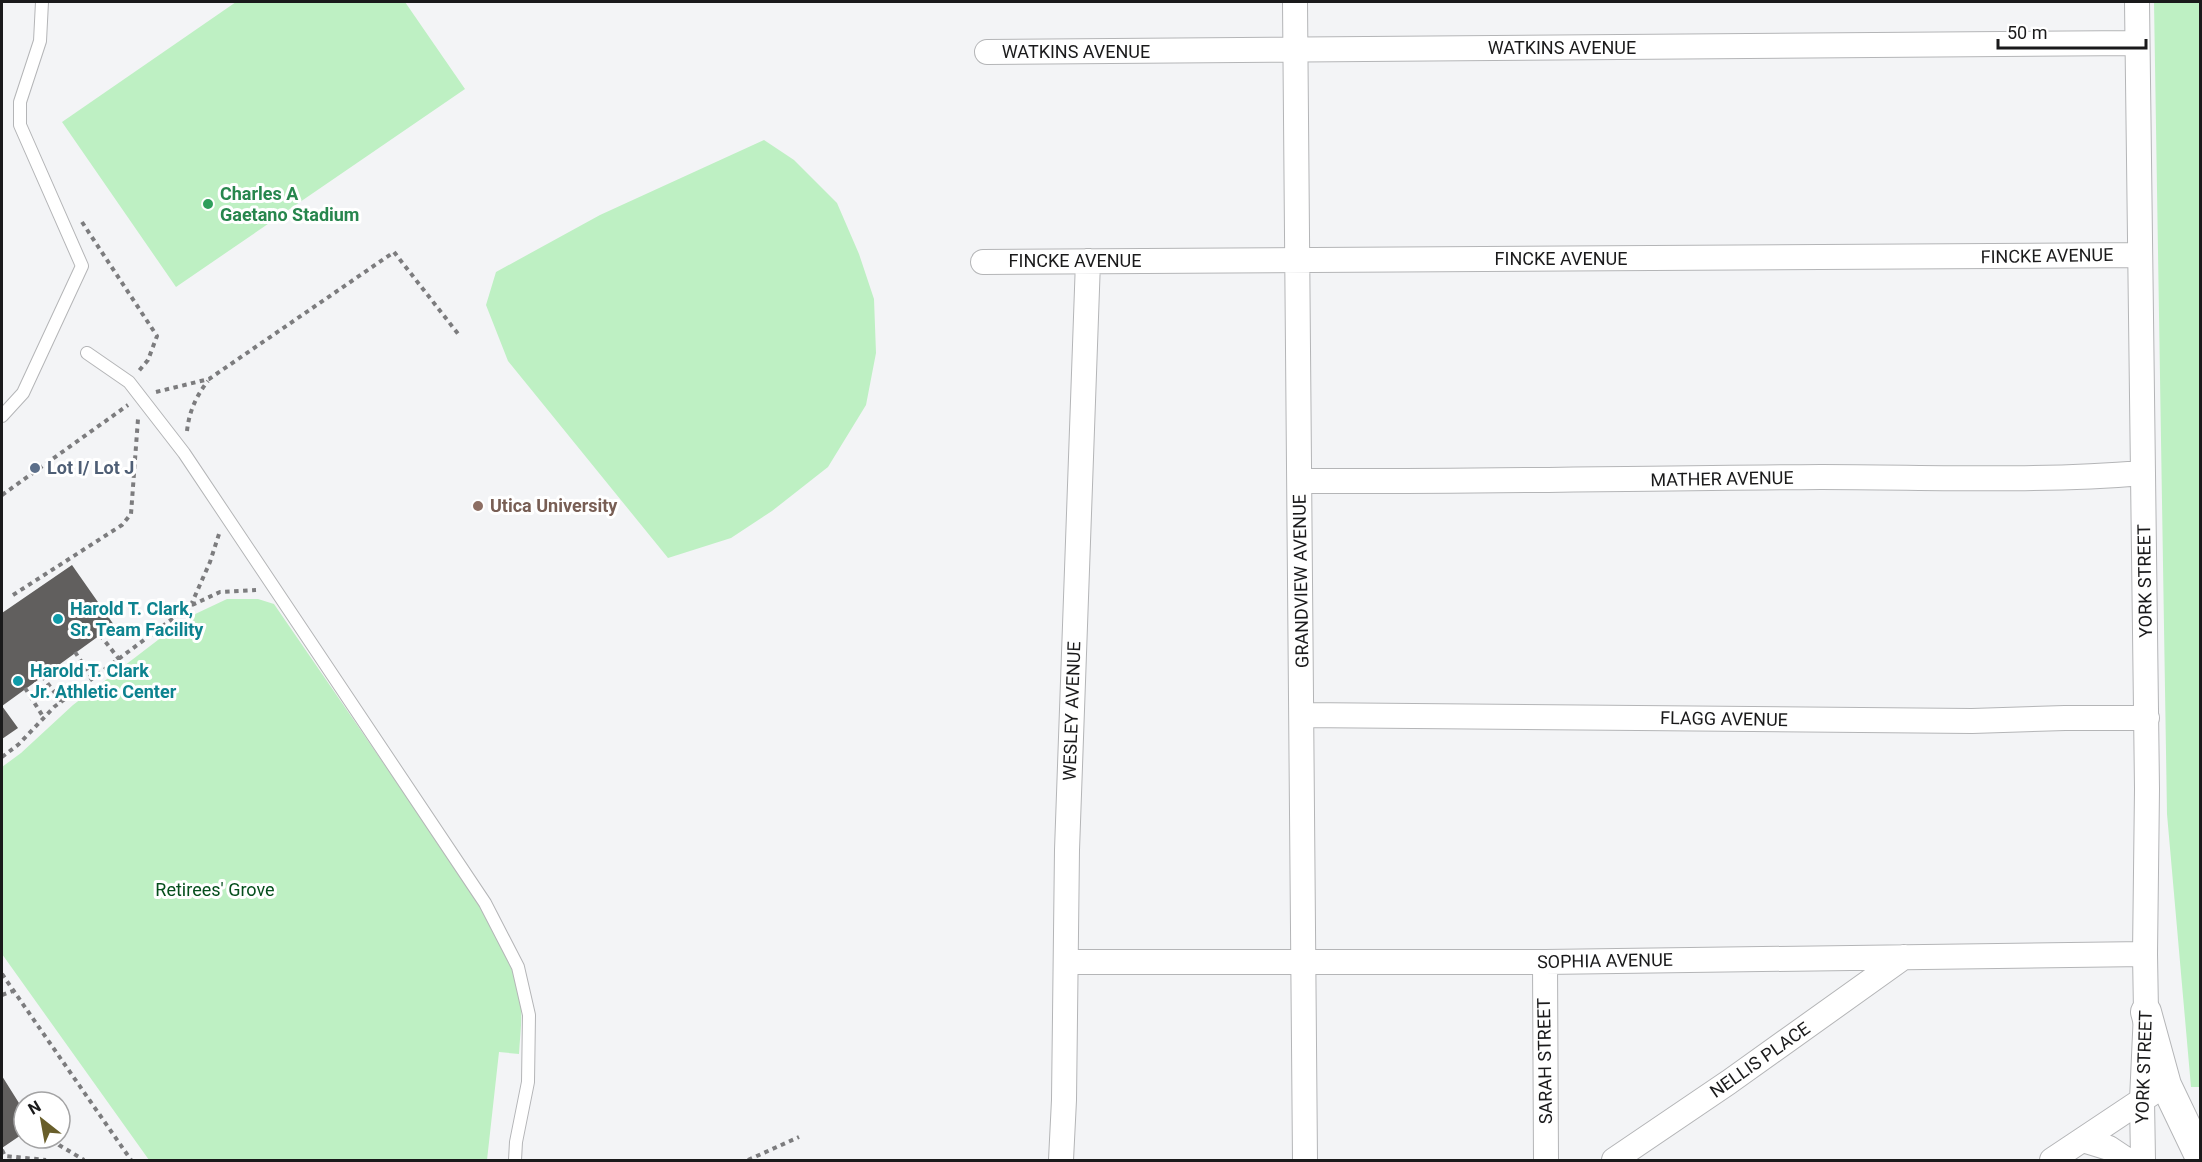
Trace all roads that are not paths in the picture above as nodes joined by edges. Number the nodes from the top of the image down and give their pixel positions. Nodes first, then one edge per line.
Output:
1 (42, 2) edge
2 (1295, 2) edge
3 (2137, 2) edge
4 (2137, 43) junction
5 (1295, 50) junction
6 (987, 52) dead end
7 (2139, 255) junction
8 (1296, 260) junction
9 (1088, 261) junction
10 (983, 262) dead end
11 (87, 353) dead end
12 (2, 416) edge
13 (2143, 473) junction
14 (1300, 481) junction
15 (1302, 715) junction
16 (2147, 718) junction
17 (2145, 954) junction
18 (1904, 957) junction
19 (1304, 962) junction
20 (1545, 962) junction
21 (1066, 963) junction
22 (2146, 1012) joint
23 (2154, 1092) junction
24 (2083, 1140) junction
25 (2200, 1156) edge
26 (514, 1161) edge
27 (1061, 1161) edge
28 (1305, 1161) edge
29 (1546, 1161) edge
30 (1614, 1161) edge
31 (2052, 1161) edge
32 (2127, 1161) edge
33 (2143, 1161) edge

1 - 12 lane
2 - 5 street, GRANDVIEW AVENUE
3 - 4 street, YORK STREET
4 - 5 street, WATKINS AVENUE
4 - 7 street, YORK STREET
5 - 6 street, WATKINS AVENUE
5 - 8 street, GRANDVIEW AVENUE
7 - 8 street, FINCKE AVENUE
7 - 13 street, YORK STREET
8 - 9 street, FINCKE AVENUE
8 - 14 street, GRANDVIEW AVENUE
9 - 10 street, FINCKE AVENUE
9 - 21 street, WESLEY AVENUE
11 - 26 lane
13 - 14 street, MATHER AVENUE
13 - 16 street, YORK STREET
14 - 15 street, GRANDVIEW AVENUE
15 - 16 street, FLAGG AVENUE
15 - 19 street, GRANDVIEW AVENUE
16 - 17 street, YORK STREET
17 - 18 street, SOPHIA AVENUE
17 - 22 street, YORK STREET
18 - 20 street, SOPHIA AVENUE
18 - 30 street, NELLIS PLACE
19 - 20 street, SOPHIA AVENUE
19 - 21 street, SOPHIA AVENUE
19 - 28 street, GRANDVIEW AVENUE
20 - 29 street, SARAH STREET
21 - 27 street, WESLEY AVENUE
22 - 23 street
23 - 24 street
23 - 25 street
23 - 33 street, YORK STREET
24 - 31 street
24 - 32 street

